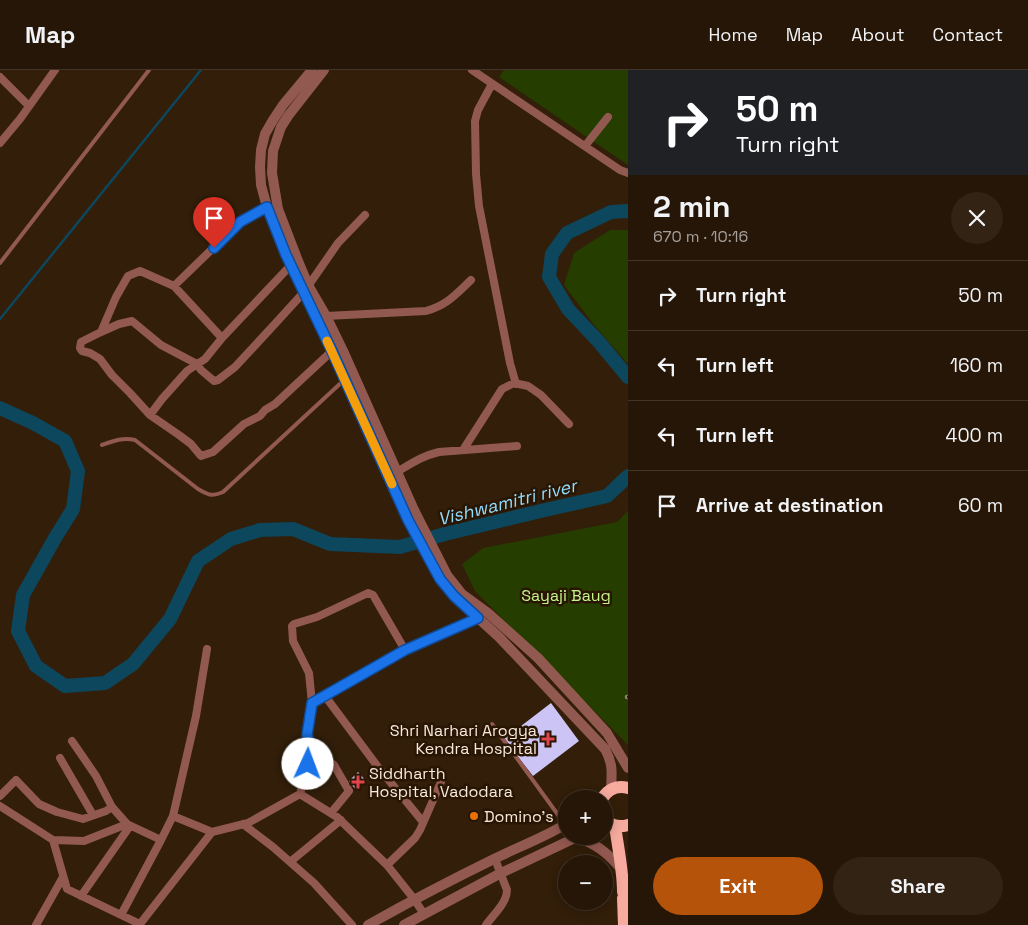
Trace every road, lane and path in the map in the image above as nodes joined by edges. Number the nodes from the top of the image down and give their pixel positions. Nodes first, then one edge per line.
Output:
1 (56, 70) edge
2 (149, 70) edge
3 (312, 70) edge
4 (324, 70) edge
5 (472, 70) edge
6 (0, 77) edge
7 (492, 84) junction
8 (29, 106) junction
9 (608, 117) dead end
10 (0, 143) edge
11 (585, 146) junction
12 (628, 173) edge
13 (267, 207) junction
14 (365, 215) dead end
15 (0, 263) edge
16 (291, 266) junction
17 (471, 280) dead end
18 (174, 286) junction
19 (306, 288) junction
20 (326, 316) junction
21 (101, 332) junction
22 (222, 338) junction
23 (332, 351) junction
24 (197, 364) junction
25 (345, 380) junction
26 (516, 384) junction
27 (150, 415) junction
28 (569, 424) dead end
29 (102, 445) dead end
30 (517, 446) dead end
31 (463, 450) junction
32 (397, 472) junction
33 (444, 577) junction
34 (478, 618) junction
35 (207, 649) dead end
36 (405, 650) junction
37 (325, 696) junction
38 (312, 703) junction
39 (492, 724) dead end
40 (72, 741) dead end
41 (312, 749) junction
42 (60, 758) dead end
43 (628, 768) edge
44 (441, 782) dead end
45 (627, 785) edge
46 (611, 789) joint
47 (300, 794) junction
48 (0, 796) edge
49 (0, 806) edge
50 (112, 807) junction
51 (331, 813) junction
52 (558, 813) edge
53 (93, 815) junction
54 (173, 816) junction
55 (341, 820) junction
56 (423, 822) junction
57 (243, 824) junction
58 (613, 824) edge
59 (128, 825) junction
60 (628, 825) edge
61 (558, 829) edge
62 (212, 832) junction
63 (53, 840) junction
64 (161, 840) junction
65 (613, 842) edge
66 (561, 845) edge
67 (594, 845) edge
68 (495, 859) junction
69 (290, 862) junction
70 (387, 865) junction
71 (621, 869) junction
72 (500, 873) junction
73 (63, 878) junction
74 (82, 896) junction
75 (626, 896) edge
76 (414, 899) junction
77 (424, 914) junction
78 (121, 915) junction
79 (140, 924) edge
80 (36, 925) edge
81 (352, 925) edge
82 (368, 925) edge
83 (404, 925) edge
84 (486, 925) edge
85 (624, 925) edge

1 - 8 street
2 - 15 lane
3 - 13 street
4 - 19 street
5 - 7 street
6 - 8 street
7 - 11 street
7 - 26 street
8 - 10 street
9 - 11 street
11 - 12 street
13 - 16 street
13 - 18 street
14 - 19 street
16 - 19 street
16 - 22 street
17 - 20 street
18 - 21 street
18 - 22 street
19 - 20 street
19 - 23 street
19 - 24 street
20 - 32 street
21 - 24 street
21 - 27 street
22 - 24 street
23 - 25 street
23 - 27 street
24 - 27 street
25 - 29 lane
25 - 33 street
26 - 28 street
26 - 31 street
30 - 31 street
31 - 32 street
32 - 33 street
33 - 34 street
33 - 43 street
34 - 36 street
34 - 46 street
35 - 54 street
36 - 37 street
36 - 38 street
37 - 38 street
37 - 56 street
38 - 41 street
39 - 52 lane
40 - 50 street
41 - 47 street
41 - 51 street
42 - 53 street
44 - 56 street
45 - 46 highway
47 - 51 street
47 - 57 street
48 - 53 street
49 - 63 street
50 - 53 street
50 - 59 street
51 - 55 street
54 - 62 street
54 - 64 street
55 - 69 street
55 - 70 street
56 - 70 street
57 - 62 street
57 - 69 street
58 - 60 highway
59 - 63 street
59 - 64 street
59 - 74 street
61 - 68 street
62 - 79 street
63 - 73 street
64 - 78 street
65 - 71 highway
66 - 72 street
67 - 71 street
68 - 72 street
68 - 76 street
69 - 81 street
70 - 76 street
71 - 75 highway
72 - 77 street
72 - 84 street
73 - 74 street
73 - 80 street
74 - 78 street
75 - 85 highway
76 - 77 street
76 - 82 street
77 - 83 street
78 - 79 street

